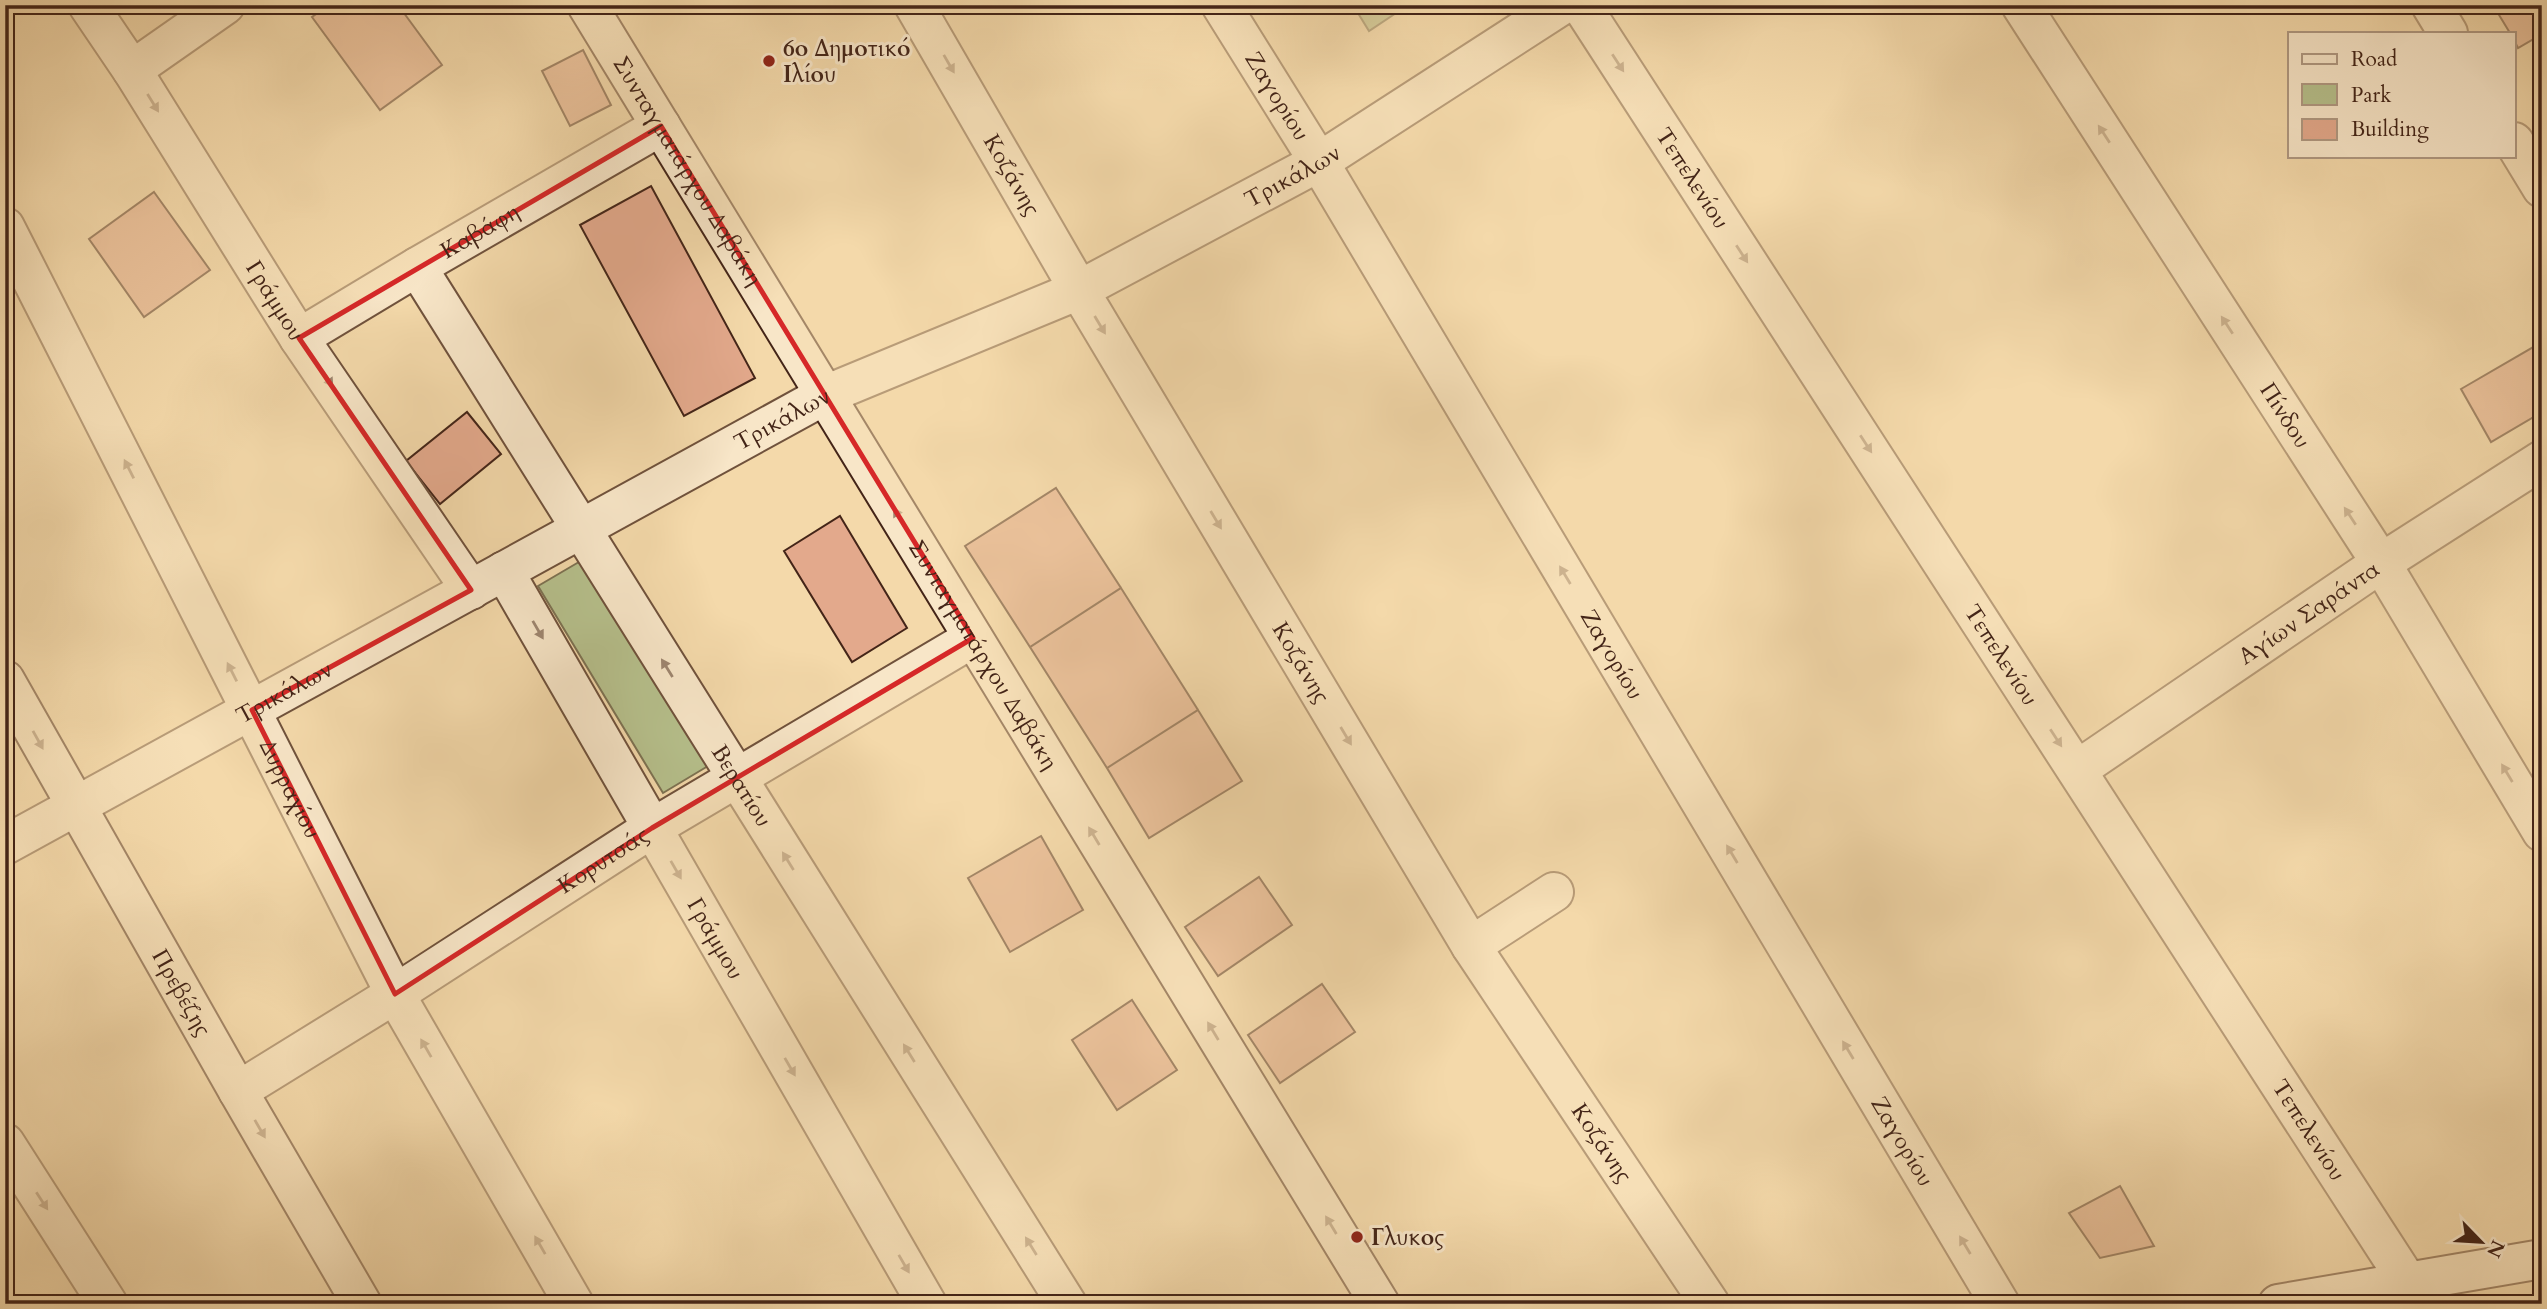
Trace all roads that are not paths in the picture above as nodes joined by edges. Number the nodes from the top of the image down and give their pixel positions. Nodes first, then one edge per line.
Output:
1 (89, 5) edge
2 (225, 5) edge
3 (587, 5) edge
4 (915, 5) edge
5 (1221, 5) edge
6 (1562, 5) edge
7 (1581, 5) edge
8 (2021, 5) edge
9 (2431, 5) edge
10 (2447, 32) edge
11 (132, 70) junction
12 (661, 126) junction
13 (2516, 145) edge
14 (1319, 162) junction
15 (2542, 188) edge
16 (5, 227) edge
17 (417, 267) junction
18 (1079, 290) junction
19 (299, 338) junction
20 (825, 395) junction
21 (2542, 460) edge
22 (581, 529) junction
23 (2381, 563) junction
24 (504, 571) junction
25 (471, 590) junction
26 (973, 638) junction
27 (5, 680) edge
28 (252, 710) junction
29 (2077, 770) junction
30 (737, 779) junction
31 (75, 807) junction
32 (652, 828) junction
33 (2542, 832) edge
34 (5, 845) edge
35 (1554, 892) dead end
36 (1471, 946) junction
37 (395, 994) junction
38 (238, 1091) junction
39 (5, 1143) edge
40 (2542, 1259) edge
41 (2415, 1293) edge
42 (108, 1304) edge
43 (362, 1304) edge
44 (574, 1304) edge
45 (927, 1304) edge
46 (1067, 1304) edge
47 (1380, 1304) edge
48 (1710, 1304) edge
49 (2000, 1304) edge
50 (2278, 1304) edge

1 - 11 street, Γράμμου
2 - 11 street
3 - 12 street, Συνταγματάρχου Δαβάκη
4 -> 18 street, Κοζάνης
5 - 14 street, Ζαγορίου
6 - 14 street, Τρικάλων
7 -> 29 street, Τεπελενίου
23 -> 8 street, Πίνδου
9 - 10 street
11 -> 19 street, Γράμμου
12 - 17 street, Καβάφη
12 - 20 street, Συνταγματάρχου Δαβάκη
13 - 15 street
14 - 18 street, Τρικάλων
49 -> 14 street, Ζαγορίου
28 -> 16 street, Δυρραχίου
17 - 19 street, Καβάφη
17 - 22 street, Βερατίου
18 - 20 street, Τρικάλων
18 -> 36 street, Κοζάνης
19 -> 25 street, Γράμμου
20 - 22 street, Τρικάλων
26 -> 20 street, Συνταγματάρχου Δαβάκη
21 - 23 street, Αγίων Σαράντα
22 - 24 street, Τρικάλων
30 -> 22 street, Βερατίου
23 - 29 street, Αγίων Σαράντα
33 -> 23 street, Πίνδου
24 - 25 street, Τρικάλων
24 -> 32 street, Γράμμου
25 - 28 street, Τρικάλων
26 - 30 street, Κορυτσάς
47 -> 26 street, Συνταγματάρχου Δαβάκη
27 -> 31 street, Πρεβέζης
28 - 31 street, Τρικάλων
28 - 37 street, Δυρραχίου
29 - 41 street, Τεπελενίου
30 - 32 street, Κορυτσάς
46 -> 30 street, Βερατίου
31 - 34 street, Τρικάλων
31 - 38 street, Πρεβέζης
32 - 37 street, Κορυτσάς
32 -> 45 street, Γράμμου
35 - 36 street
36 - 48 street, Κοζάνης
37 - 38 street, Κορυτσάς
44 -> 37 street, Δυρραχίου
38 -> 43 street, Πρεβέζης
39 -> 42 street
40 - 41 street
41 - 50 street

